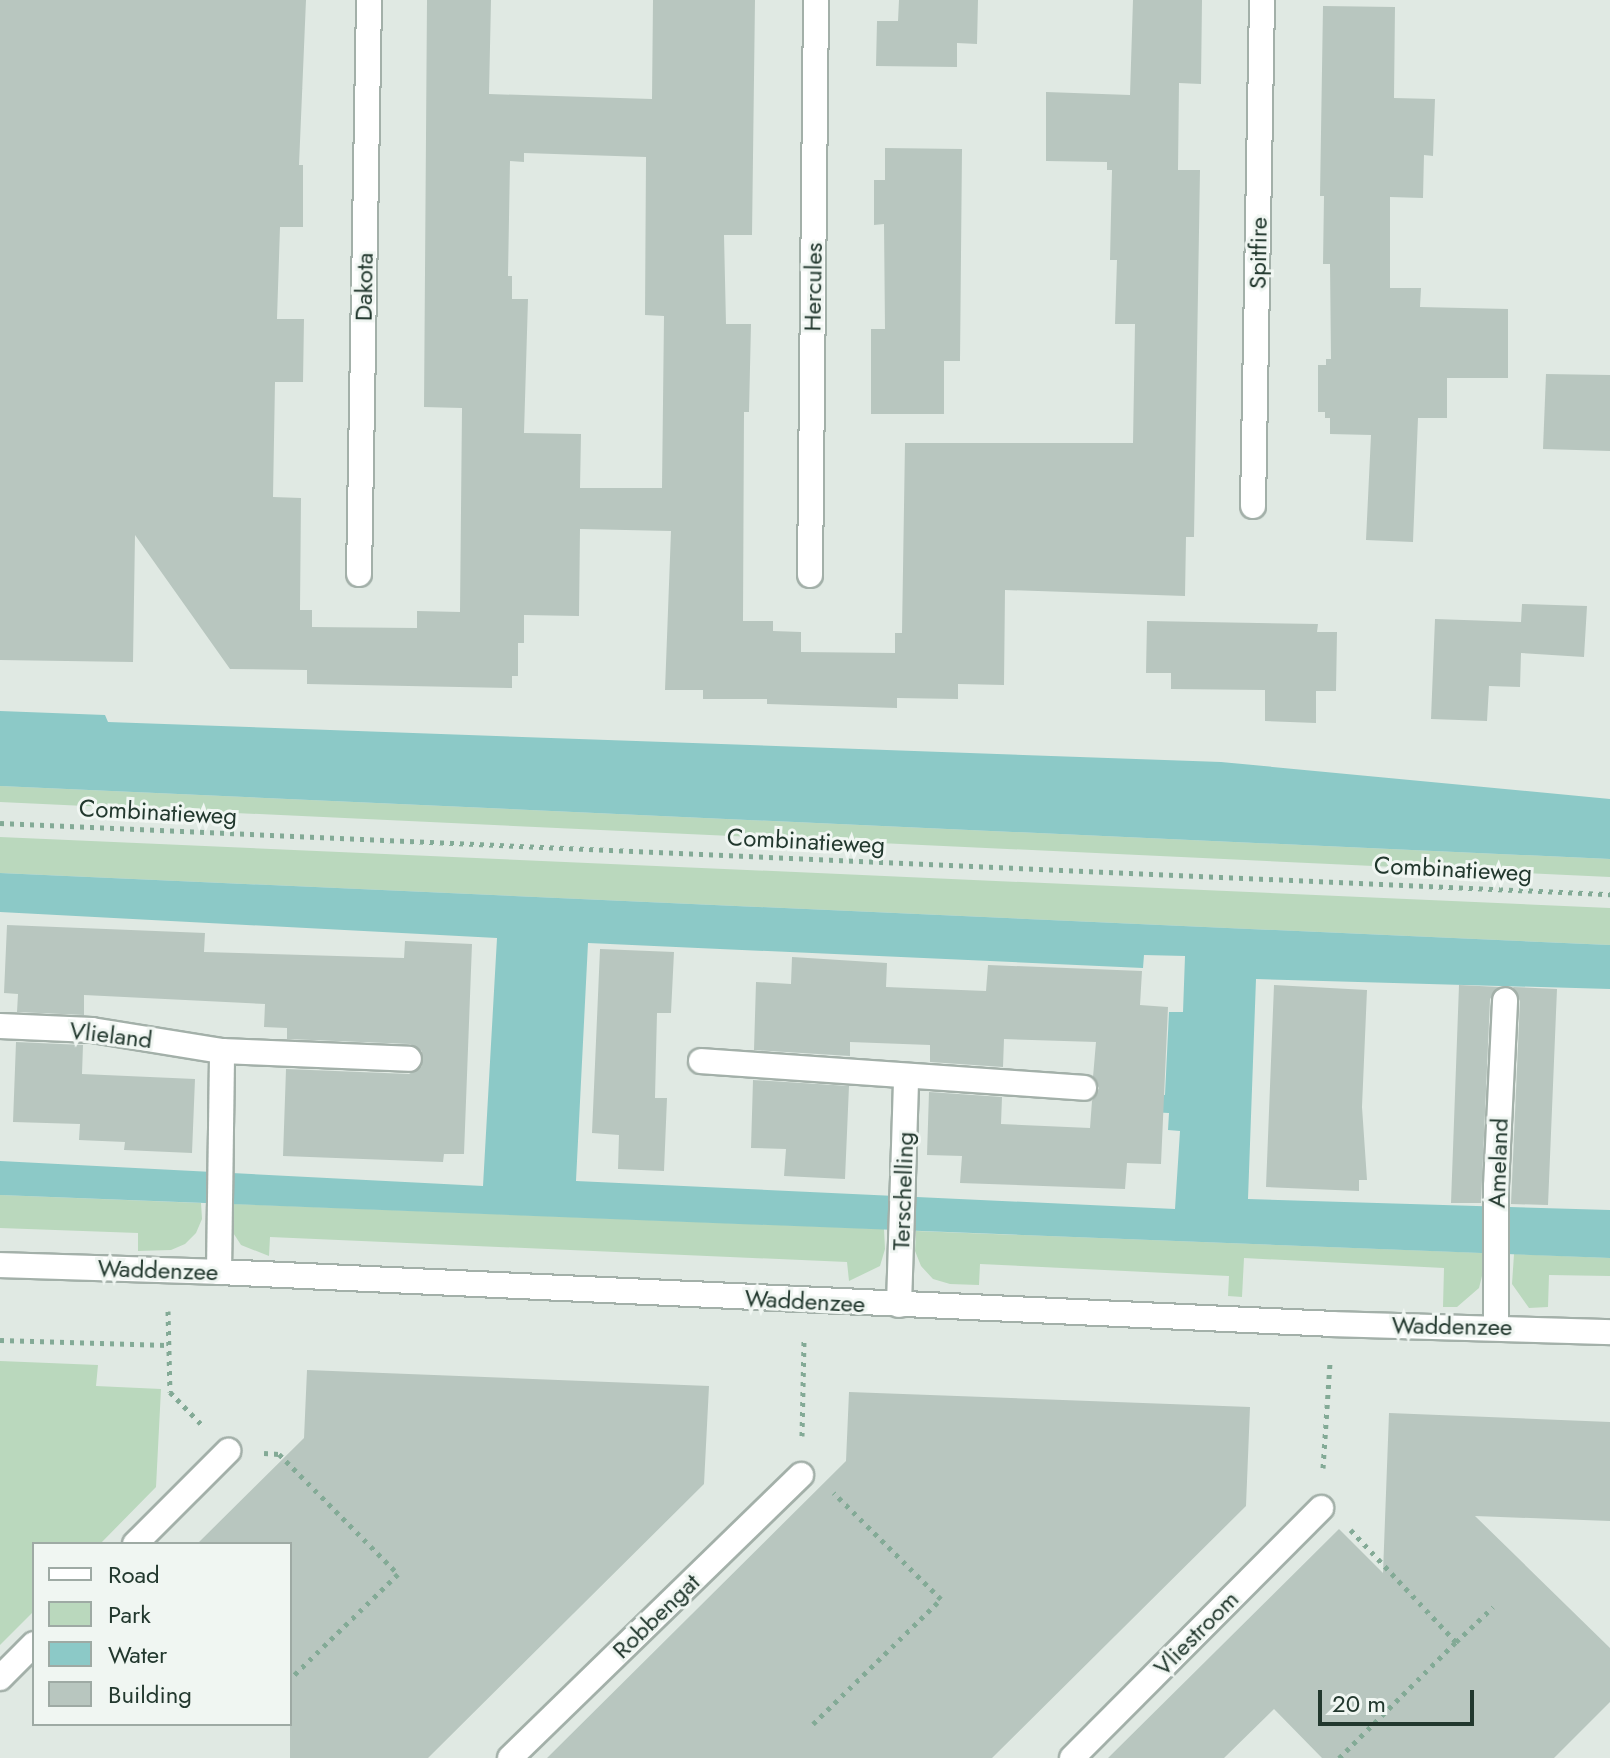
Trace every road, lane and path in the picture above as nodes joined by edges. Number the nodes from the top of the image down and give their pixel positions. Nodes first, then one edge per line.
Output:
1 (369, 0) edge
2 (816, 0) edge
3 (1262, 0) edge
4 (1253, 506) dead end
5 (359, 574) dead end
6 (810, 575) dead end
7 (0, 823) edge
8 (1610, 894) edge
9 (1505, 1000) dead end
10 (0, 1026) edge
11 (222, 1051) junction
12 (409, 1059) dead end
13 (701, 1061) dead end
14 (906, 1078) junction
15 (1084, 1088) dead end
16 (0, 1265) edge
17 (170, 1270) junction
18 (219, 1272) junction
19 (804, 1301) junction
20 (899, 1305) junction
21 (1333, 1324) junction
22 (1496, 1327) junction
23 (1610, 1332) edge
24 (0, 1340) edge
25 (167, 1345) junction
26 (228, 1451) junction
27 (812, 1478) junction
28 (1321, 1508) junction
29 (137, 1542) edge
30 (1493, 1607) dead end
31 (1456, 1642) junction
32 (32, 1646) edge
33 (292, 1677) edge
34 (0, 1678) edge
35 (813, 1724) dead end
36 (510, 1758) edge
37 (1072, 1758) edge
38 (1339, 1758) edge

1 - 5 street, Dakota
2 - 6 street, Hercules
3 - 4 street, Spitfire
7 - 8 path, Combinatieweg
9 - 22 street, Ameland
10 - 11 street, Vlieland
11 - 12 street, Vlieland
11 - 18 street
13 - 14 street
14 - 15 street
14 - 20 street, Terschelling
16 - 17 street, Waddenzee
17 - 18 street, Waddenzee
17 - 25 path
18 - 19 street, Waddenzee
19 - 20 street, Waddenzee
19 - 27 path
20 - 21 street, Waddenzee
21 - 22 street, Waddenzee
21 - 28 path
22 - 23 street, Waddenzee
24 - 25 path
25 - 26 path
26 - 29 street
26 - 33 path
27 - 35 path
27 - 36 street, Robbengat
28 - 31 path
28 - 37 street, Vliestroom
30 - 31 path
31 - 38 path
32 - 34 street

